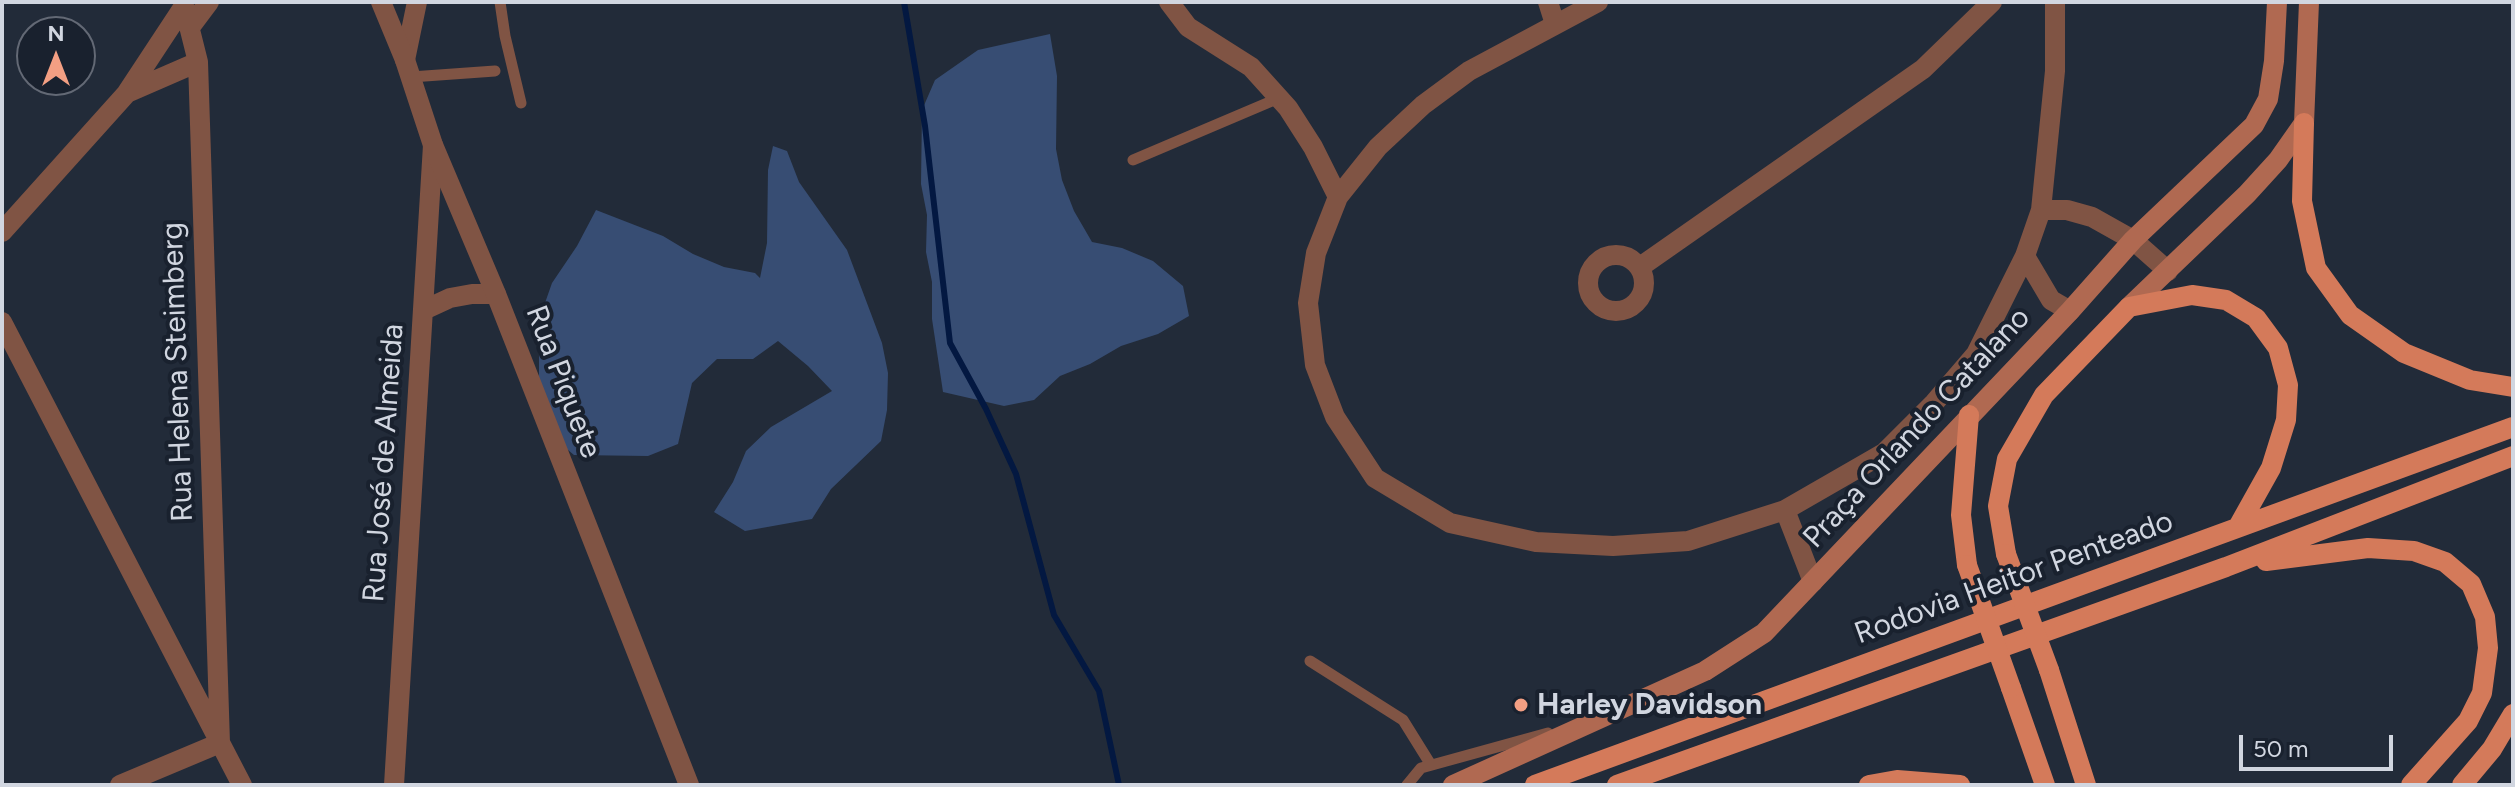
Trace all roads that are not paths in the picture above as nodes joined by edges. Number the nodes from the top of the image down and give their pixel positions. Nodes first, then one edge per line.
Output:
1 (209, 2) edge
2 (381, 2) edge
3 (417, 2) edge
4 (500, 2) edge
5 (1169, 2) edge
6 (1548, 2) edge
7 (1598, 2) edge
8 (1992, 2) edge
9 (2055, 2) edge
10 (2277, 2) edge
11 (2309, 2) edge
12 (184, 4) edge
13 (1555, 24) junction
14 (191, 26) junction
15 (198, 62) junction
16 (408, 69) junction
17 (495, 71) dead end
18 (126, 94) junction
19 (1279, 98) junction
20 (521, 103) dead end
21 (2304, 123) junction
22 (433, 145) junction
23 (1133, 160) dead end
24 (1338, 197) junction
25 (2041, 210) junction
26 (2, 232) edge
27 (2133, 240) junction
28 (2025, 256) junction
29 (1640, 267) dead end
30 (2168, 271) junction
31 (496, 294) junction
32 (2129, 307) junction
33 (424, 310) junction
34 (2070, 311) junction
35 (2, 322) edge
36 (2513, 387) edge
37 (1969, 415) junction
38 (2513, 427) edge
39 (2513, 456) edge
40 (1785, 510) junction
41 (2238, 527) junction
42 (2226, 567) junction
43 (1813, 582) junction
44 (1310, 661) dead end
45 (2513, 714) edge
46 (1592, 721) junction
47 (220, 743) junction
48 (1431, 765) junction
49 (120, 785) edge
50 (242, 785) edge
51 (394, 785) edge
52 (689, 785) edge
53 (1407, 785) edge
54 (1453, 785) edge
55 (1535, 785) edge
56 (1617, 785) edge
57 (1869, 785) edge
58 (1960, 785) edge
59 (2045, 785) edge
60 (2086, 785) edge
61 (2411, 785) edge
62 (2462, 785) edge

1 - 14 street
2 - 16 street, Rua Piquete
3 - 16 street
4 - 20 lane
5 - 19 street
6 - 13 street
7 - 13 street
8 - 29 street
9 - 25 street, Praça Orlando Catalano
10 - 27 main road, Praça Orlando Catalano
11 - 21 main road
12 - 14 street, Rua Helena Steimberg
12 - 18 street
13 - 24 street
14 - 15 street, Rua Helena Steimberg
15 - 18 street
15 - 47 street, Rua Helena Steimberg
16 - 17 lane
16 - 22 street, Rua Piquete
18 - 26 street
19 - 23 lane
19 - 24 street
21 - 30 main road
21 - 36 main road
22 - 31 street, Rua Piquete
22 - 33 street, Rua José de Almeida
24 - 40 street
25 - 27 street
25 - 28 street, Praça Orlando Catalano
27 - 30 street
27 - 34 main road, Praça Orlando Catalano
28 - 34 street
28 - 40 street, Praça Orlando Catalano
30 - 32 main road
31 - 33 street
31 - 52 street, Rua Piquete
32 - 41 main road
32 - 60 main road, bridge
33 - 51 street, Rua José de Almeida
34 - 37 main road, Praça Orlando Catalano
35 - 47 street
37 - 43 main road, Praça Orlando Catalano
37 - 59 main road, bridge
38 - 41 main road, Rodovia Heitor Penteado
39 - 42 main road, Rodovia Heitor Penteado
40 - 43 street, Praça Orlando Catalano
41 - 55 main road, Rodovia Heitor Penteado
42 - 56 main road, Rodovia Heitor Penteado
42 - 61 main road
43 - 46 main road
44 - 48 lane
45 - 62 main road
46 - 48 lane
46 - 54 main road
47 - 49 street
47 - 50 street
48 - 53 lane
57 - 58 main road

